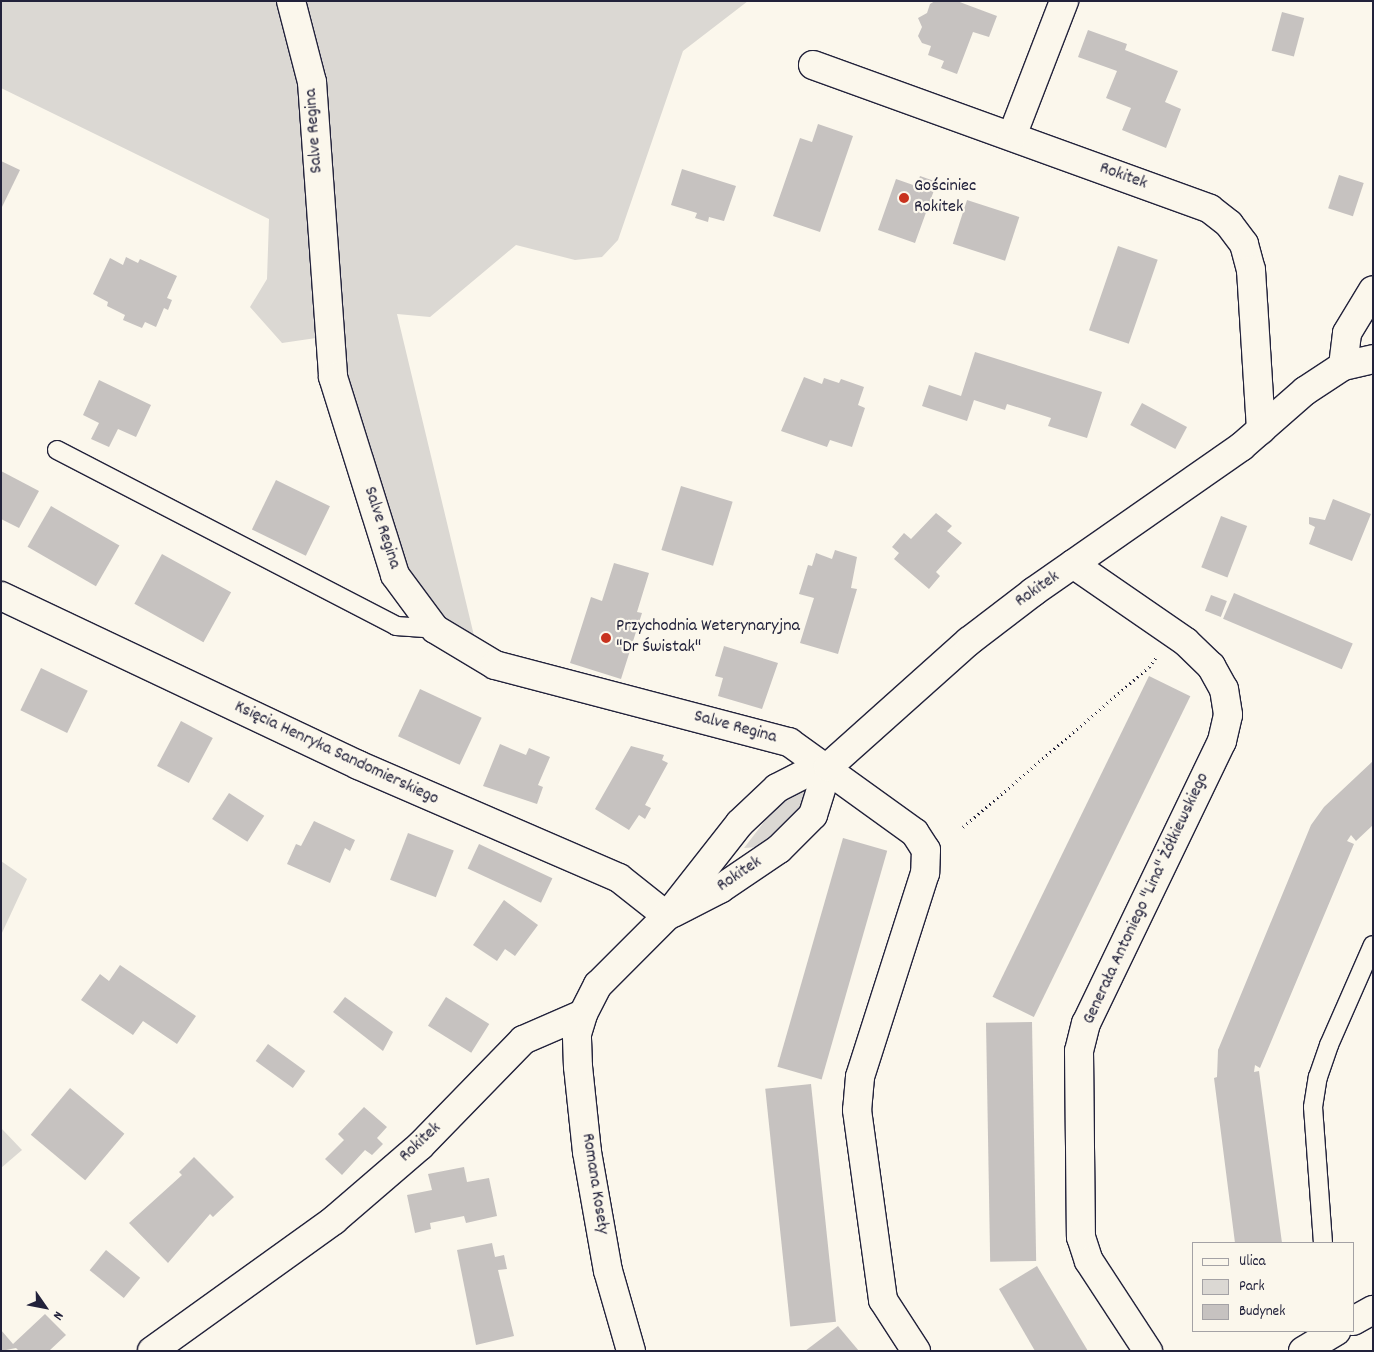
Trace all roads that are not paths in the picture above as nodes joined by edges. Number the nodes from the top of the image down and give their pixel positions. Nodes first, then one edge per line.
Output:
1 (291, 1) edge
2 (1064, 1) edge
3 (813, 65) dead end
4 (1012, 136) junction
5 (1373, 290) edge
6 (1373, 359) edge
7 (1343, 366) junction
8 (1260, 430) junction
9 (57, 450) dead end
10 (1073, 564) junction
11 (1, 596) edge
12 (435, 629) junction
13 (828, 767) junction
14 (667, 916) junction
15 (1373, 945) edge
16 (583, 1014) junction
17 (1323, 1242) edge
18 (1373, 1310) edge
19 (1354, 1320) edge
20 (1334, 1332) edge
21 (152, 1351) edge
22 (631, 1351) edge
23 (916, 1351) edge
24 (1148, 1351) edge
25 (1304, 1351) edge

1 - 12 street, Salve Regina
2 - 4 street
3 - 4 street, Rokitek
4 - 8 street, Rokitek
5 - 7 street
6 - 7 street
7 - 8 street, Rokitek
8 - 10 street, Rokitek
9 - 12 lane
10 - 13 street, Rokitek
10 - 24 street, Generała Antoniego "Lina" Żółkiewskiego
11 - 14 street, Księcia Henryka Sandomierskiego
12 - 13 street, Salve Regina
13 - 14 street, Rokitek
13 - 14 street, Rokitek
13 - 23 street
14 - 16 street, Rokitek
15 - 17 lane
16 - 21 street, Rokitek
16 - 22 street, Romana Koseły
18 - 19 street
20 - 25 street

